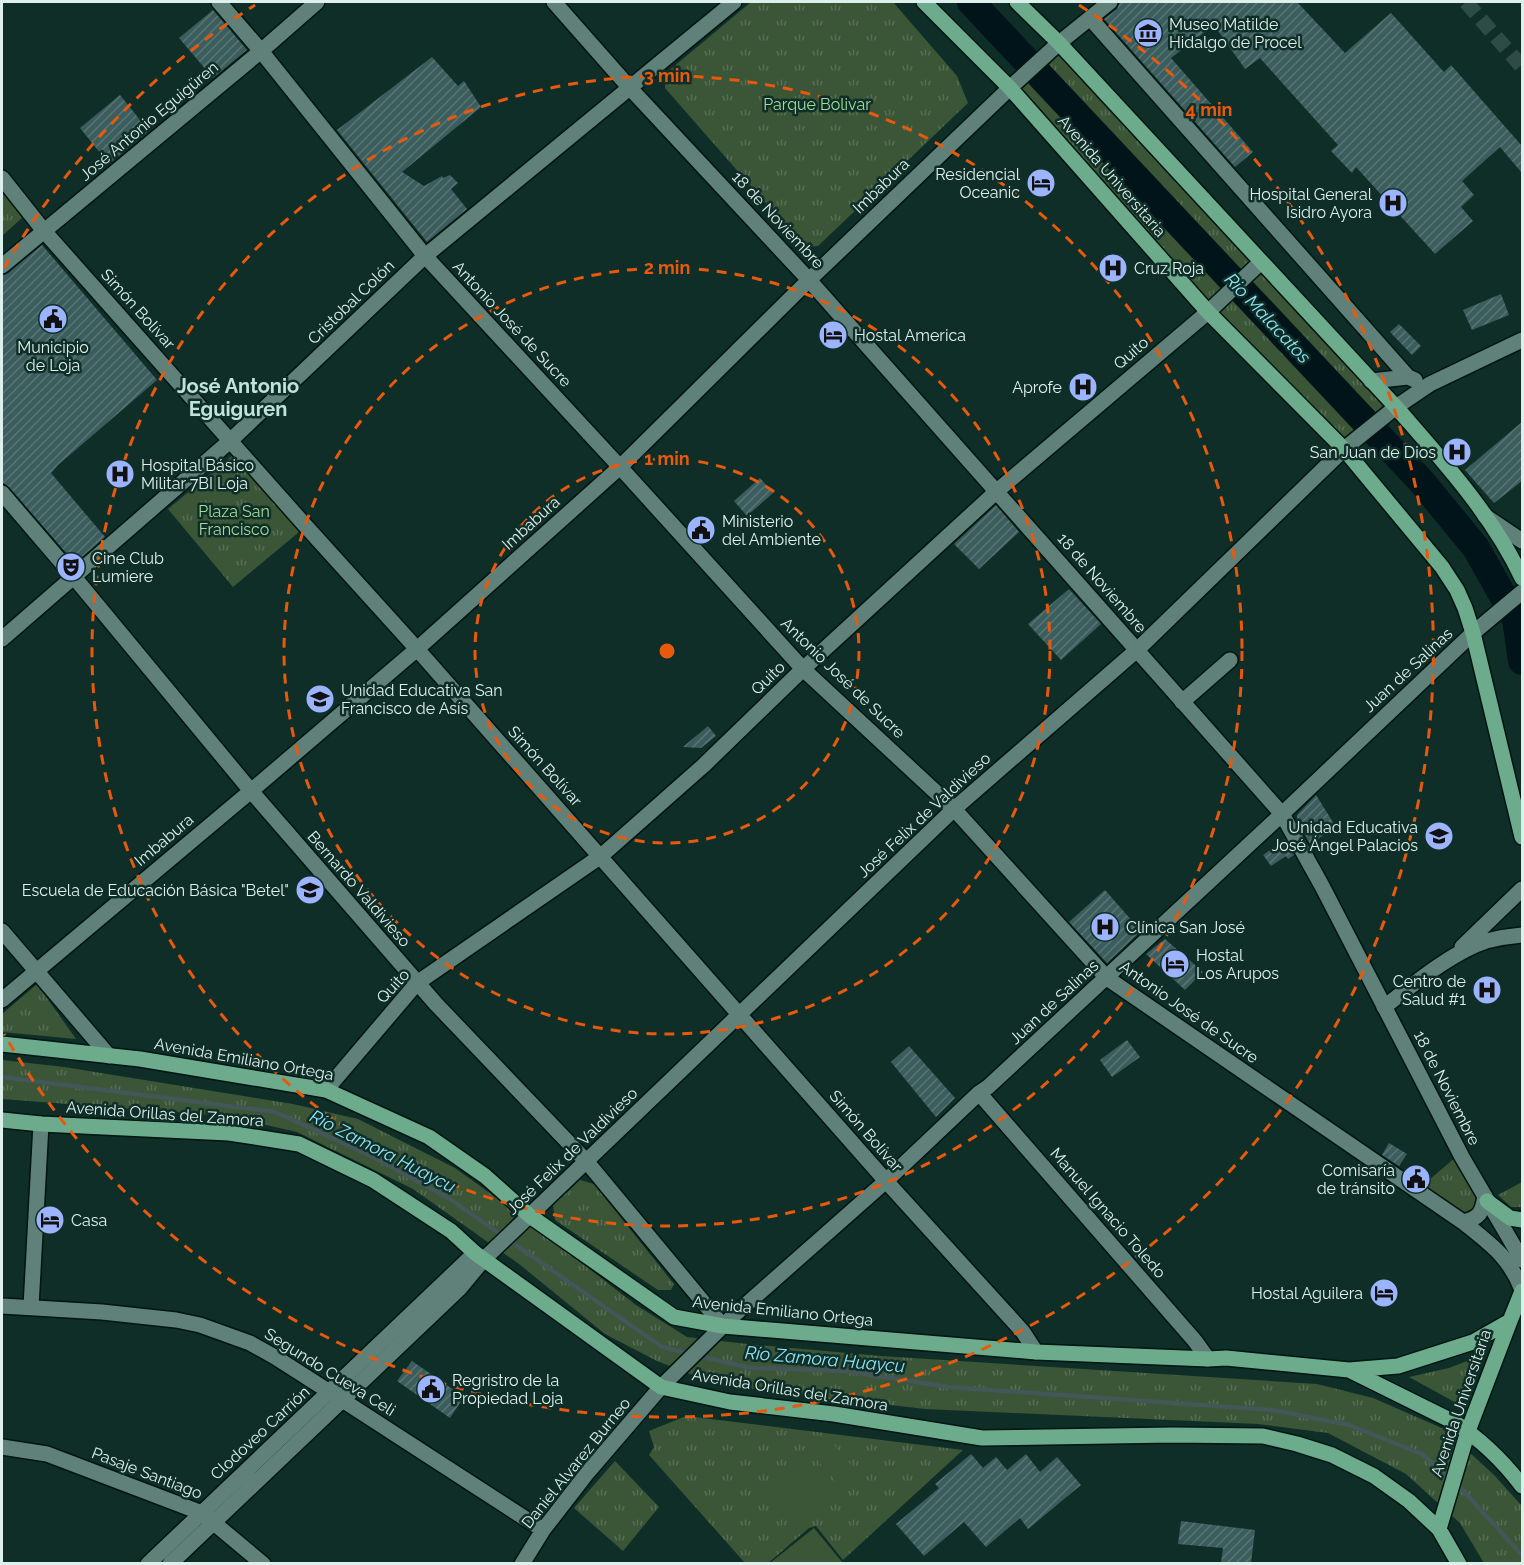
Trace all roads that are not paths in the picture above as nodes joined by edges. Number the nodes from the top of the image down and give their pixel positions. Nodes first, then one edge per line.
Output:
1 (219, 2) edge
2 (317, 2) edge
3 (554, 2) edge
4 (734, 2) edge
5 (924, 2) edge
6 (1017, 2) edge
7 (1110, 2) edge
8 (1090, 18) junction
9 (1056, 45) junction
10 (261, 51) junction
11 (629, 87) junction
12 (1012, 87) junction
13 (2, 178) edge
14 (44, 231) junction
15 (425, 256) junction
16 (1257, 265) junction
17 (2, 266) edge
18 (809, 280) junction
19 (1211, 309) junction
20 (1522, 340) edge
21 (1408, 377) junction
22 (1371, 381) junction
23 (1430, 384) junction
24 (1394, 409) junction
25 (230, 441) junction
26 (1347, 447) junction
27 (621, 467) junction
28 (997, 491) junction
29 (2, 493) edge
30 (1484, 515) junction
31 (1522, 541) edge
32 (74, 578) junction
33 (1522, 578) edge
34 (1521, 594) edge
35 (1478, 629) junction
36 (2, 639) edge
37 (417, 650) junction
38 (1137, 650) junction
39 (1230, 660) dead end
40 (803, 669) junction
41 (1182, 702) junction
42 (251, 791) junction
43 (954, 809) junction
44 (1282, 814) junction
45 (1522, 837) edge
46 (601, 856) junction
47 (1522, 889) edge
48 (2, 931) edge
49 (1522, 935) edge
50 (1449, 960) junction
51 (35, 970) junction
52 (1107, 978) junction
53 (417, 983) junction
54 (2, 1000) edge
55 (1384, 1007) junction
56 (740, 1015) junction
57 (2, 1044) edge
58 (109, 1056) junction
59 (327, 1090) junction
60 (978, 1093) junction
61 (2, 1120) edge
62 (41, 1124) junction
63 (587, 1162) junction
64 (886, 1181) junction
65 (1486, 1198) junction
66 (530, 1216) junction
67 (1522, 1220) edge
68 (1463, 1222) junction
69 (480, 1256) junction
70 (1522, 1260) edge
71 (1522, 1291) edge
72 (2, 1306) edge
73 (31, 1307) junction
74 (1510, 1321) junction
75 (723, 1326) junction
76 (1036, 1352) junction
77 (1208, 1359) junction
78 (1349, 1370) junction
79 (661, 1387) junction
80 (336, 1396) junction
81 (1468, 1431) junction
82 (2, 1447) edge
83 (1522, 1486) edge
84 (207, 1518) junction
85 (1439, 1529) junction
86 (543, 1530) junction
87 (148, 1563) edge
88 (170, 1563) edge
89 (263, 1563) edge
90 (522, 1563) edge
91 (1459, 1563) edge

1 - 10 street, Antonio José de Sucre
2 - 10 street, José Antonio Eguigüren
3 - 11 street, 18 de Noviembre
4 - 11 street, Cristobal Colón
5 - 12 main road, Avenida Universitaria
6 - 9 main road
7 - 8 street, Imbabura
8 - 9 street, Imbabura
8 - 21 street
9 - 12 street, Imbabura
9 - 16 main road
10 - 14 street, José Antonio Eguigüren
10 - 15 street, Antonio José de Sucre
11 - 15 street, Cristobal Colón
11 - 18 street, 18 de Noviembre
12 - 18 street, Imbabura
12 - 19 main road, Avenida Universitaria
13 - 14 street, Simón Bolívar
14 - 17 street, José Antonio Eguigüren
14 - 25 street, Simón Bolívar
15 - 25 street, Cristobal Colón
15 - 27 street, Antonio José de Sucre
16 - 19 street, Quito
16 - 22 main road
18 - 27 street, Imbabura
18 - 28 street, 18 de Noviembre
19 - 26 main road, Avenida Universitaria
19 - 28 street, Quito
20 - 23 street, José Felix de Valdivieso
21 - 22 street
21 - 23 street
22 - 24 main road
23 - 24 street, José Felix de Valdivieso
24 - 26 street, José Felix de Valdivieso
24 - 30 main road
25 - 32 street, Cristobal Colón
25 - 37 street, Simón Bolívar
26 - 35 main road, Avenida Universitaria
26 - 38 street, José Felix de Valdivieso
27 - 37 street, Imbabura
27 - 40 street, Antonio José de Sucre
28 - 38 street, 18 de Noviembre
28 - 40 street, Quito
29 - 32 street, Bernardo Valdivieso
30 - 31 street
30 - 33 main road
32 - 36 street, Cristobal Colón
32 - 42 street, Bernardo Valdivieso
34 - 35 street, Juan de Salinas
35 - 44 street, Juan de Salinas
35 - 45 main road, Avenida Universitaria
37 - 42 street, Imbabura
37 - 46 street, Simón Bolívar
38 - 41 street, 18 de Noviembre
38 - 43 street, José Felix de Valdivieso
39 - 41 street
40 - 43 street, Antonio José de Sucre
40 - 46 street, Quito
41 - 44 street, 18 de Noviembre
42 - 51 street, Imbabura
42 - 53 street, Bernardo Valdivieso
43 - 52 street, Antonio José de Sucre
43 - 56 street, José Felix de Valdivieso
44 - 52 street, Juan de Salinas
44 - 55 street, 18 de Noviembre
46 - 53 street, Quito
46 - 56 street, Simón Bolívar
47 - 50 street
48 - 51 street
49 - 50 street
50 - 55 street
51 - 54 street, Imbabura
51 - 58 street
52 - 60 street, Juan de Salinas
52 - 68 street, Antonio José de Sucre
53 - 59 street, Quito
53 - 63 street, Bernardo Valdivieso
55 - 65 street, 18 de Noviembre
56 - 63 street, José Felix de Valdivieso
56 - 64 street, Simón Bolívar
57 - 58 main road, Avenida Emiliano Ortega
58 - 59 main road, Avenida Emiliano Ortega
59 - 66 main road, Avenida Emiliano Ortega
60 - 64 street, Juan de Salinas
60 - 77 street, Manuel Ignacio Toledo
61 - 62 main road, Avenida Orillas del Zamora
62 - 69 main road, Avenida Orillas del Zamora
62 - 73 street
63 - 66 street, José Felix de Valdivieso
63 - 75 street, Bernardo Valdivieso
64 - 75 street, Juan de Salinas
64 - 76 street, Simón Bolívar
65 - 67 main road
65 - 68 street
65 - 70 street, 18 de Noviembre
66 - 69 street, José Felix de Valdivieso
66 - 75 main road, Avenida Emiliano Ortega
68 - 71 street, Antonio José de Sucre
69 - 79 main road, Avenida Orillas del Zamora
69 - 80 street, Clodoveo Carrión
71 - 74 main road, Avenida Universitaria
72 - 73 street, Segundo Cueva Celi
73 - 80 street, Segundo Cueva Celi
74 - 78 main road
74 - 81 main road, Avenida Universitaria
75 - 76 main road, Avenida Emiliano Ortega
75 - 79 street, Juan de Salinas
76 - 77 main road, Avenida Emiliano Ortega
77 - 78 main road, Avenida Emiliano Ortega
78 - 81 main road, Avenida Emiliano Ortega
79 - 85 main road, Avenida Orillas del Zamora
79 - 86 street, Daniel Alvarez Burneo
80 - 84 street, Clodoveo Carrión
80 - 86 street, Segundo Cueva Celi
81 - 83 main road, Avenida Emiliano Ortega
81 - 85 main road, Avenida Universitaria
82 - 84 street, Pasaje Santiago
84 - 87 street, Clodoveo Carrión
84 - 88 street, Clodoveo Carrión
84 - 89 street, Pasaje Santiago
85 - 91 main road, Avenida Orillas del Zamora
86 - 90 street, Daniel Alvarez Burneo

